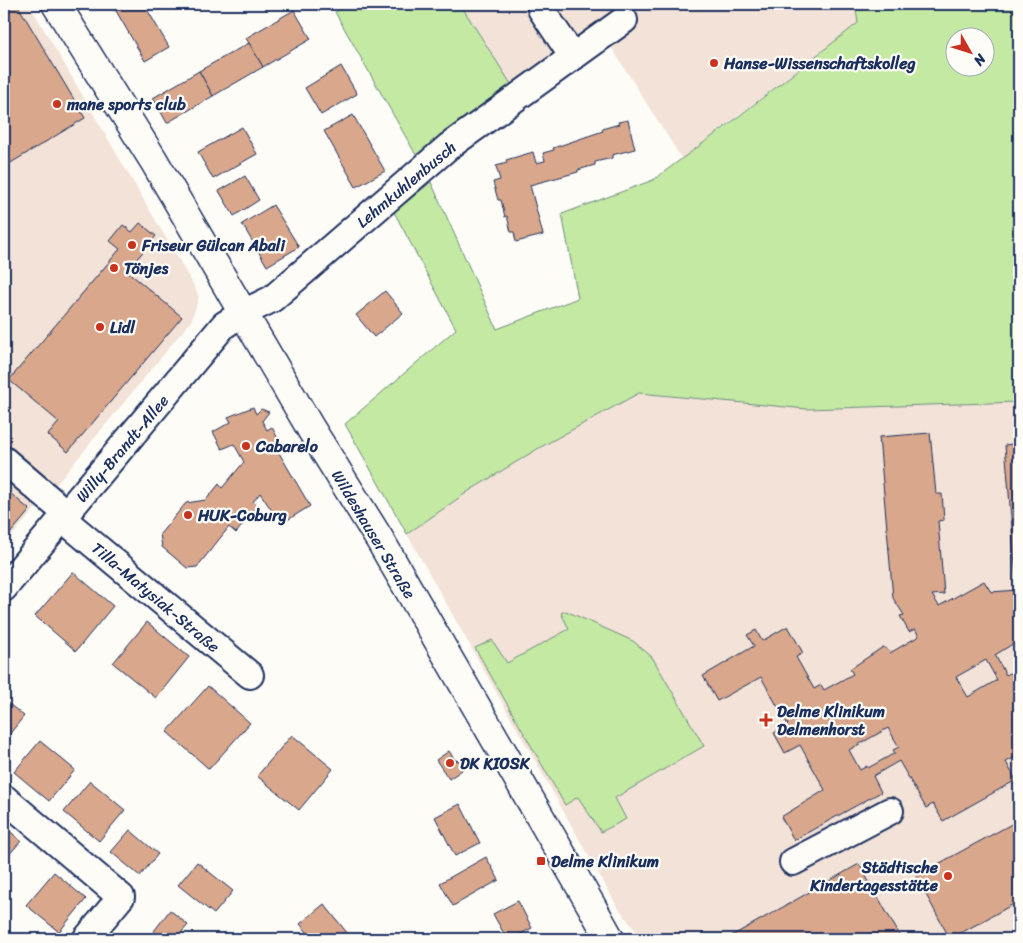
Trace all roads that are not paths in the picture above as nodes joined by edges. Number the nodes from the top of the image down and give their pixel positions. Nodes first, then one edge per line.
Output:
1 (56, 4) edge
2 (541, 9) dead end
3 (624, 20) dead end
4 (573, 57) junction
5 (243, 313) junction
6 (4, 460) edge
7 (65, 517) junction
8 (4, 588) edge
9 (250, 675) dead end
10 (4, 798) edge
11 (890, 811) dead end
12 (793, 862) dead end
13 (86, 939) edge
14 (610, 939) edge

1 - 5 main road, Wildeshauser Straße
2 - 4 street
3 - 4 street, Lehmkuhlenbusch
4 - 5 street, Lehmkuhlenbusch
5 - 7 street, Willy-Brandt-Allee
5 - 14 main road, Wildeshauser Straße
6 - 7 street, Tilla-Matysiak-Straße
7 - 8 street, Willy-Brandt-Allee
7 - 9 street, Tilla-Matysiak-Straße
10 - 13 street
11 - 12 street

